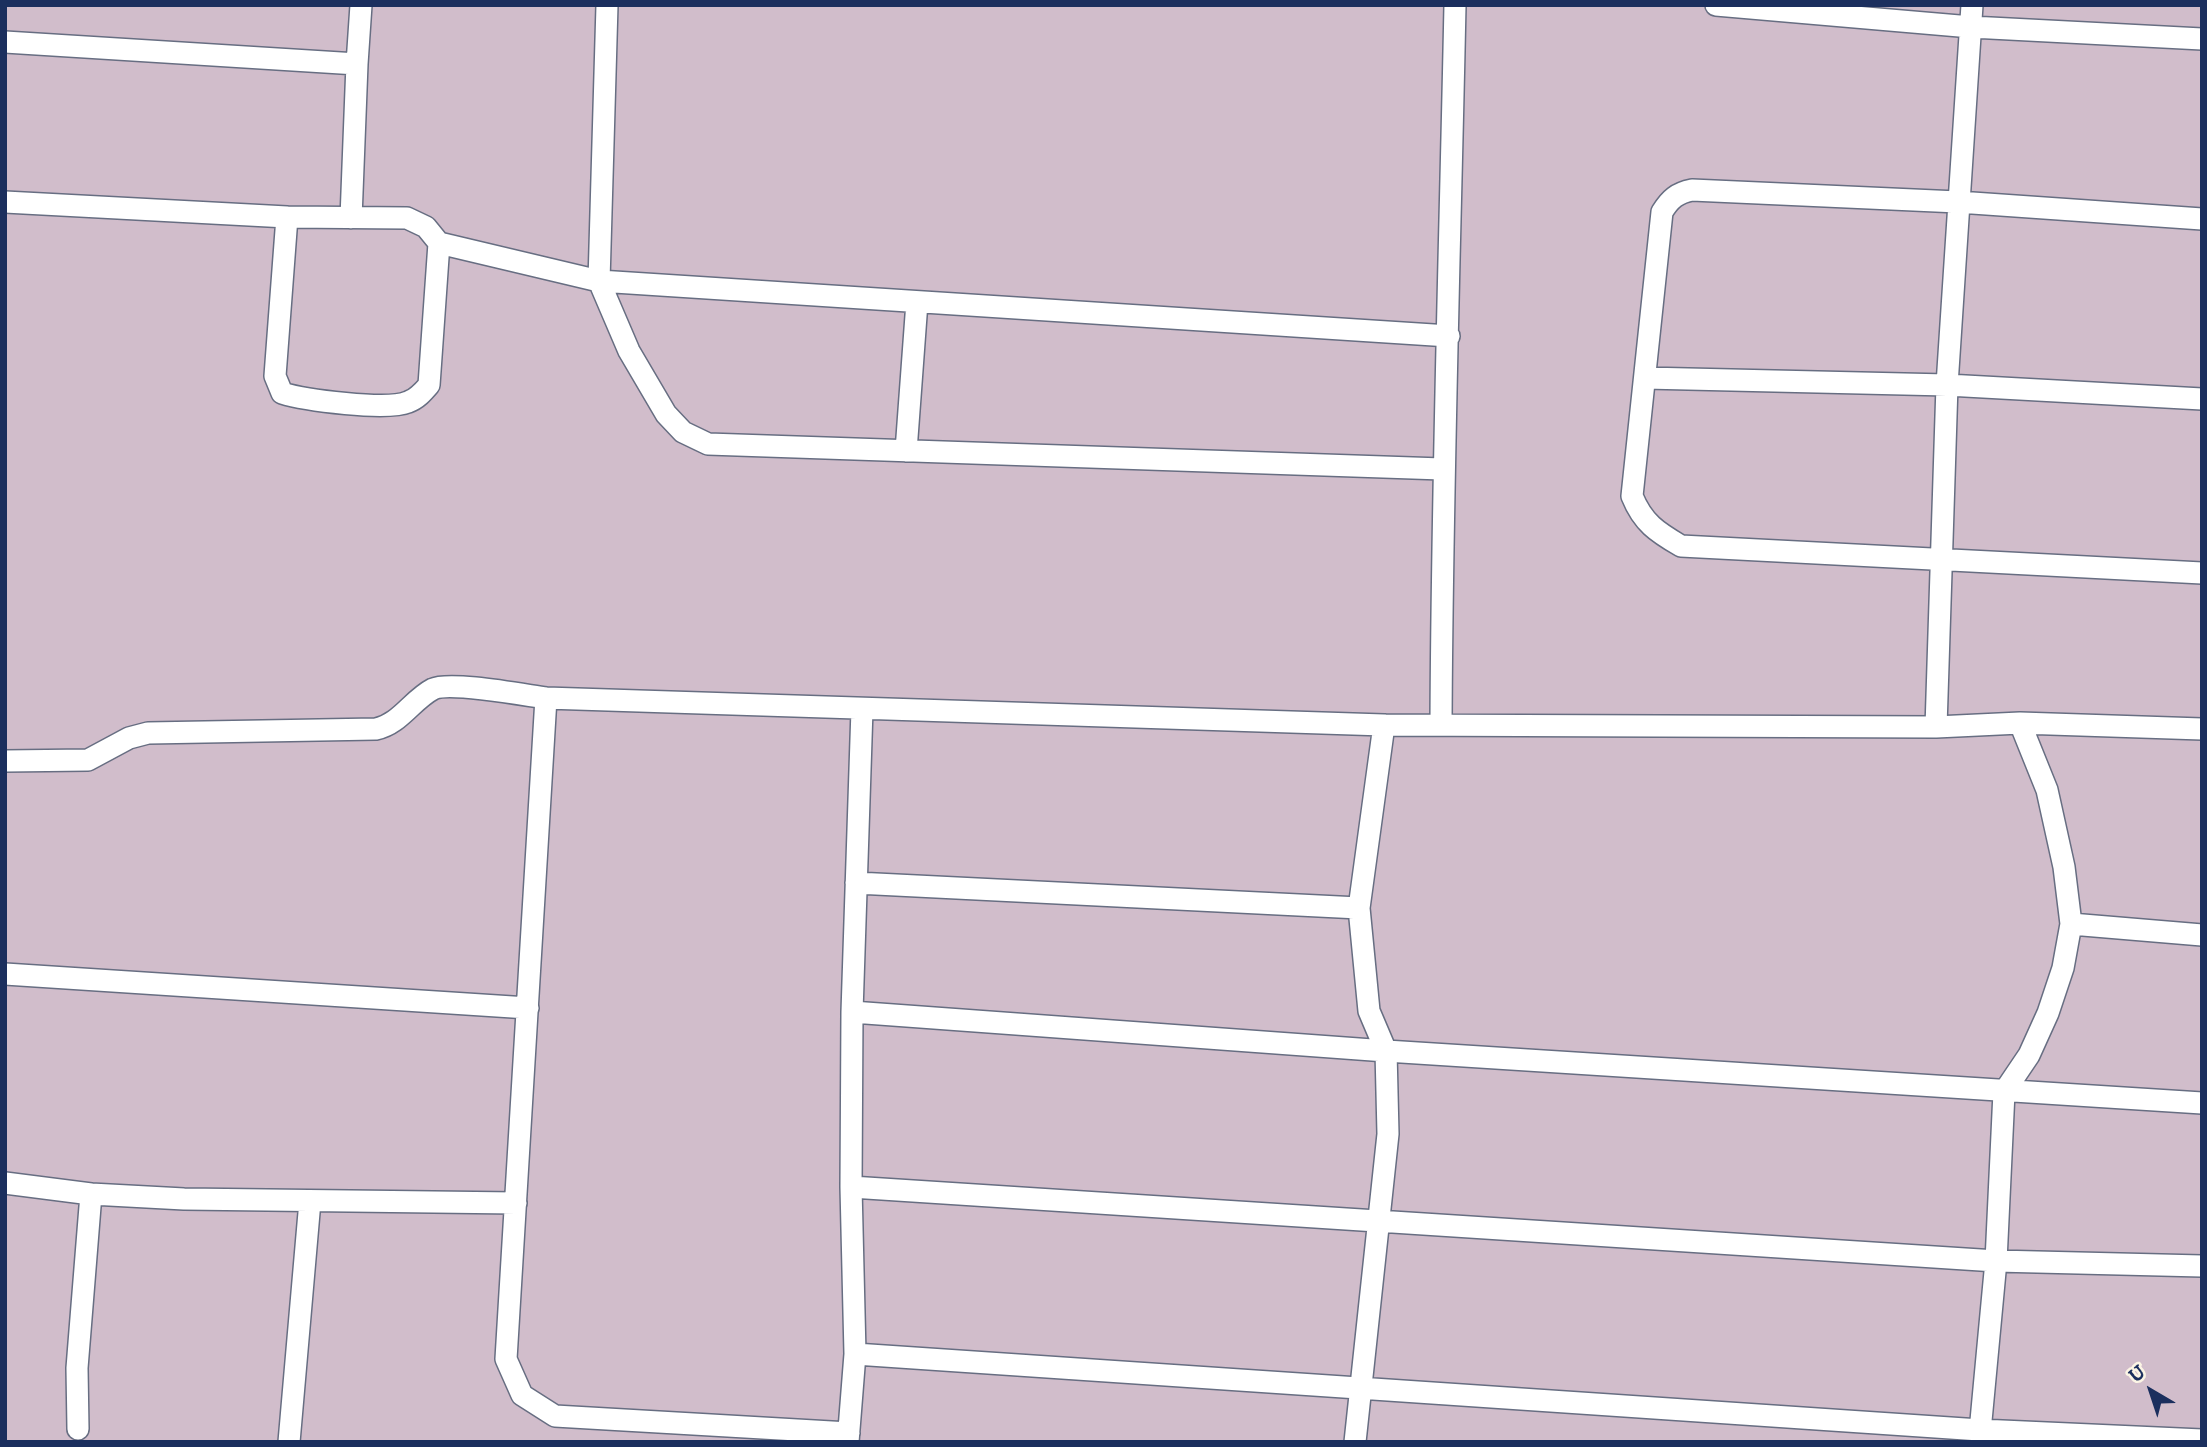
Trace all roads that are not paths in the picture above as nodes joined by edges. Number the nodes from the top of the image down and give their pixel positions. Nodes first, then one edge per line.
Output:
1 (361, 5) edge
2 (607, 5) edge
3 (1455, 5) edge
4 (1717, 5) edge
5 (1972, 5) edge
6 (1971, 27) junction
7 (2202, 39) edge
8 (5, 42) edge
9 (357, 64) junction
10 (5, 202) edge
11 (1958, 202) junction
12 (286, 217) junction
13 (351, 218) junction
14 (2202, 219) edge
15 (439, 243) junction
16 (599, 281) junction
17 (917, 302) junction
18 (1449, 336) junction
19 (1645, 378) junction
20 (1947, 385) junction
21 (2202, 399) edge
22 (906, 451) junction
23 (1442, 469) junction
24 (1942, 560) junction
25 (2202, 573) edge
26 (546, 698) junction
27 (862, 709) junction
28 (2020, 723) junction
29 (1384, 725) junction
30 (1441, 725) junction
31 (1936, 727) junction
32 (2202, 729) edge
33 (5, 761) edge
34 (856, 883) junction
35 (1359, 908) junction
36 (2071, 924) junction
37 (2202, 935) edge
38 (5, 974) edge
39 (528, 1008) junction
40 (852, 1012) junction
41 (1385, 1052) junction
42 (2004, 1092) junction
43 (2202, 1103) edge
44 (5, 1183) edge
45 (851, 1187) junction
46 (92, 1194) junction
47 (310, 1201) junction
48 (516, 1203) junction
49 (1378, 1224) junction
50 (1996, 1261) junction
51 (2202, 1266) edge
52 (855, 1354) junction
53 (1361, 1388) junction
54 (78, 1429) dead end
55 (1979, 1436) edge
56 (848, 1438) edge
57 (2202, 1440) edge
58 (289, 1442) edge
59 (1355, 1442) edge

1 - 9 lane
2 - 16 lane
3 - 18 lane
4 - 6 lane
5 - 6 lane
6 - 7 lane
6 - 11 lane
8 - 9 lane
9 - 13 lane
10 - 12 lane
11 - 14 lane
11 - 19 lane
11 - 20 lane
12 - 13 lane
12 - 15 lane
13 - 15 lane
15 - 16 lane
16 - 17 lane
16 - 22 lane
17 - 18 lane
17 - 22 lane
18 - 23 lane
19 - 20 lane
19 - 24 lane
20 - 21 lane
20 - 24 lane
22 - 23 lane
23 - 30 lane
24 - 25 lane
24 - 31 lane
26 - 27 lane
26 - 33 lane
26 - 39 lane
27 - 29 lane
27 - 34 lane
28 - 31 lane
28 - 32 lane
28 - 36 lane
29 - 30 lane
29 - 35 lane
30 - 31 lane
34 - 35 lane
34 - 40 lane
35 - 41 lane
36 - 37 lane
36 - 42 lane
38 - 39 lane
39 - 48 lane
40 - 41 lane
40 - 45 lane
41 - 42 lane
41 - 49 lane
42 - 43 lane
42 - 50 lane
44 - 46 lane
45 - 49 lane
45 - 52 lane
46 - 47 lane
46 - 54 lane
47 - 48 lane
47 - 58 lane
48 - 56 lane
49 - 50 lane
49 - 53 lane
50 - 51 lane
50 - 55 lane
52 - 53 lane
52 - 56 lane
53 - 55 lane
53 - 59 lane
55 - 57 lane

